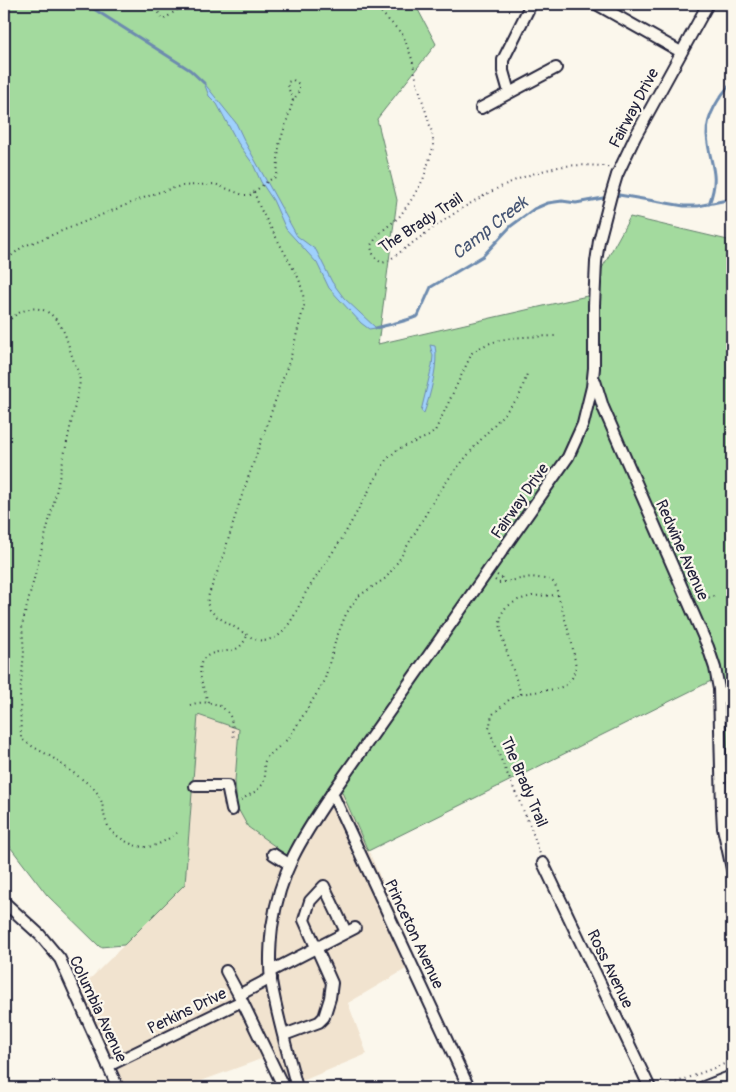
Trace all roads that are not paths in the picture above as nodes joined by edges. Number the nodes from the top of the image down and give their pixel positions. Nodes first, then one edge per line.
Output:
1 (532, 4) edge
2 (596, 4) edge
3 (708, 4) edge
4 (681, 52) junction
5 (556, 68) dead end
6 (509, 92) junction
7 (481, 108) dead end
8 (594, 368) junction
9 (195, 786) dead end
10 (332, 793) junction
11 (231, 808) road end
12 (273, 854) dead end
13 (543, 863) road end
14 (289, 864) junction
15 (732, 869) edge
16 (4, 902) edge
17 (316, 948) junction
18 (226, 971) dead end
19 (271, 974) junction
20 (241, 998) junction
21 (284, 1035) junction
22 (108, 1066) junction
23 (732, 1076) edge
24 (118, 1088) edge
25 (284, 1088) edge
26 (297, 1088) edge
27 (469, 1088) edge
28 (650, 1088) edge
29 (701, 1088) edge

1 - 6 street
2 - 4 street
3 - 4 street, Fairway Drive
4 - 8 street, Fairway Drive
5 - 6 street
6 - 7 street
8 - 10 street, Fairway Drive
8 - 15 street, Redwine Avenue
9 - 11 street
10 - 14 street, Fairway Drive
10 - 27 street, Princeton Avenue
12 - 14 street
13 - 28 street, Ross Avenue
14 - 19 street, Fairway Drive
16 - 22 street, Columbia Avenue
17 - 17 street, Perkins Drive
17 - 19 street, Perkins Drive
17 - 21 street
18 - 20 street
19 - 20 street, Perkins Drive
19 - 21 street, Fairway Drive
20 - 22 street, Perkins Drive
20 - 25 street
21 - 26 street, Fairway Drive
22 - 24 street, Columbia Avenue
23 - 29 street

